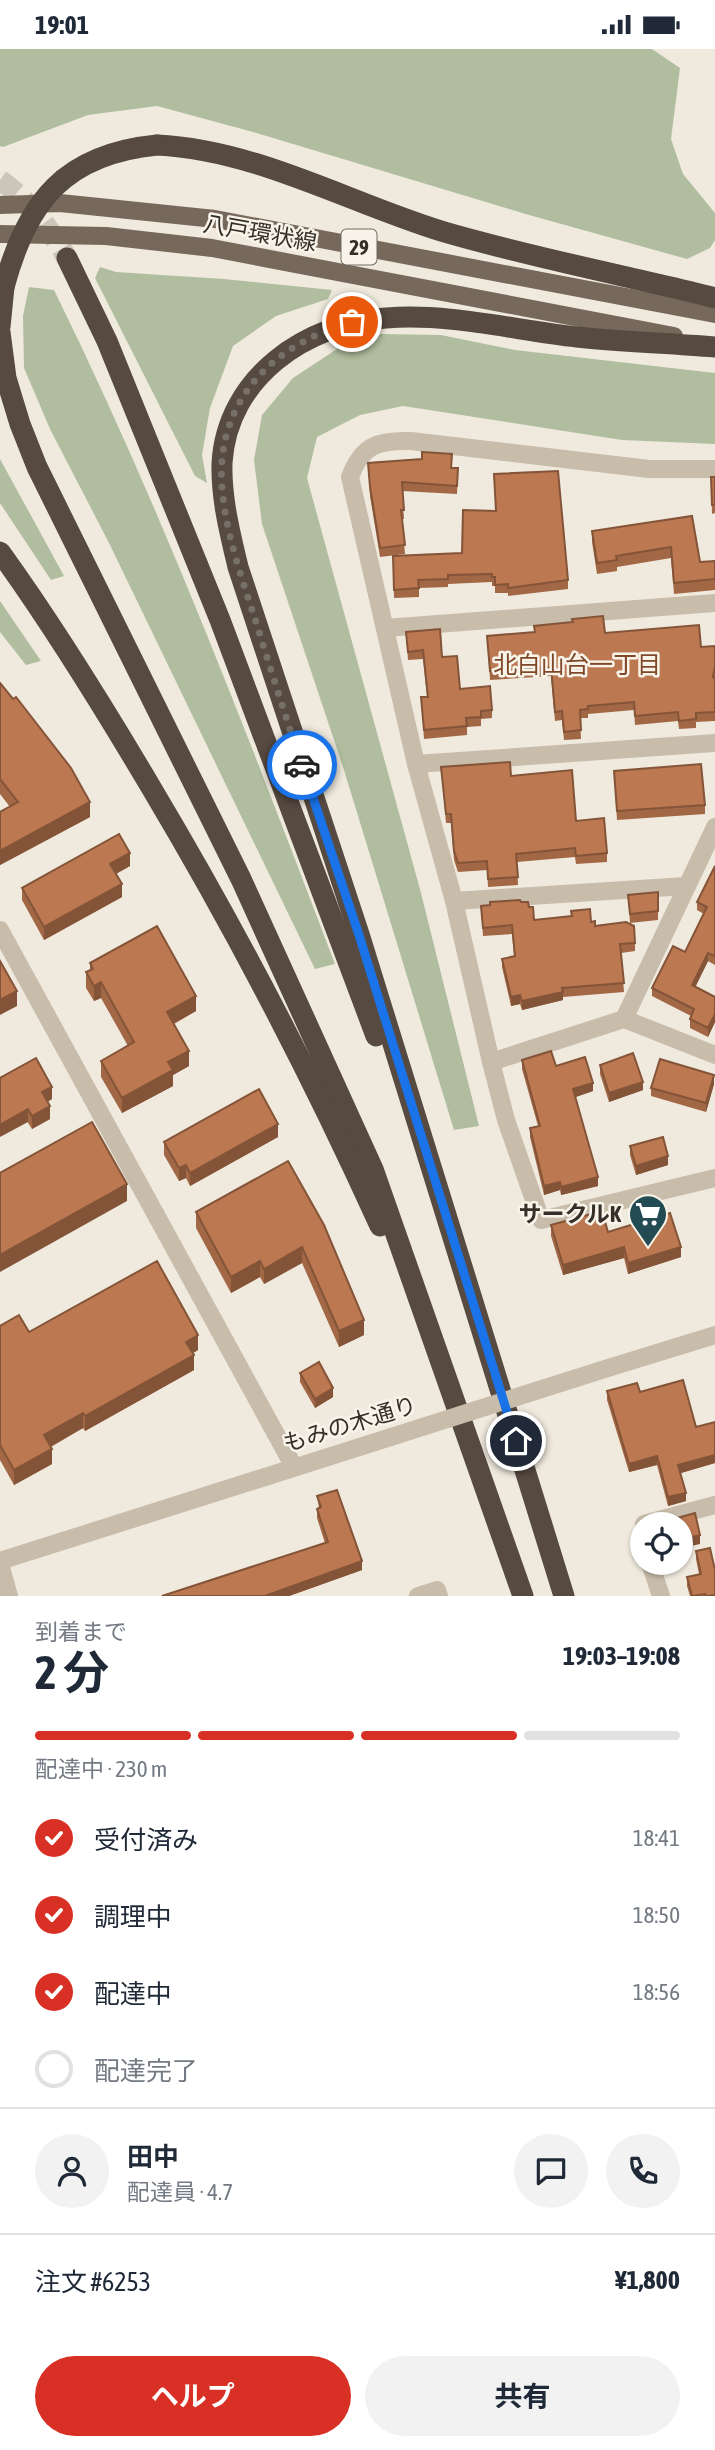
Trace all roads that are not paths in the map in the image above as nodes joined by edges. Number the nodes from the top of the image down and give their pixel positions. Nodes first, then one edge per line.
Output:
1 (0, 205) edge
2 (0, 234) edge
3 (67, 258) tunnel mouth
4 (715, 298) edge
5 (715, 314) edge
6 (0, 330) edge
7 (715, 345) edge
8 (715, 469) edge
9 (0, 552) edge
10 (715, 603) edge
11 (385, 628) junction
12 (715, 743) edge
13 (415, 764) junction
14 (715, 827) edge
15 (687, 885) junction
16 (454, 901) junction
17 (0, 930) edge
18 (624, 1019) junction
19 (715, 1055) edge
20 (491, 1062) junction
21 (715, 1178) edge
22 (463, 1270) junction
23 (715, 1335) edge
24 (439, 1355) junction
25 (294, 1467) junction
26 (715, 1505) edge
27 (688, 1512) edge
28 (0, 1563) edge
29 (654, 1575) edge
30 (9, 1596) edge
31 (418, 1596) edge
32 (439, 1596) edge
33 (523, 1596) edge
34 (564, 1596) edge
35 (661, 1596) edge

1 - 5 main road, 八戸環状線 / 29
2 - 7 main road, 八戸環状線 / 29
3 - 22 highway
4 - 6 highway, bridge
6 - 24 highway
7 - 22 highway
8 - 11 street
9 - 24 highway
10 - 11 street
11 - 13 street
12 - 13 street
13 - 16 street
14 - 15 street
15 - 16 street
15 - 18 street
16 - 20 street
17 - 25 street
18 - 19 street
18 - 20 street
20 - 21 street
22 - 34 highway
23 - 25 street, もみの木通り, bridge
24 - 33 highway
25 - 28 street, もみの木通り
26 - 27 street
28 - 30 street
29 - 35 street
31 - 32 street

